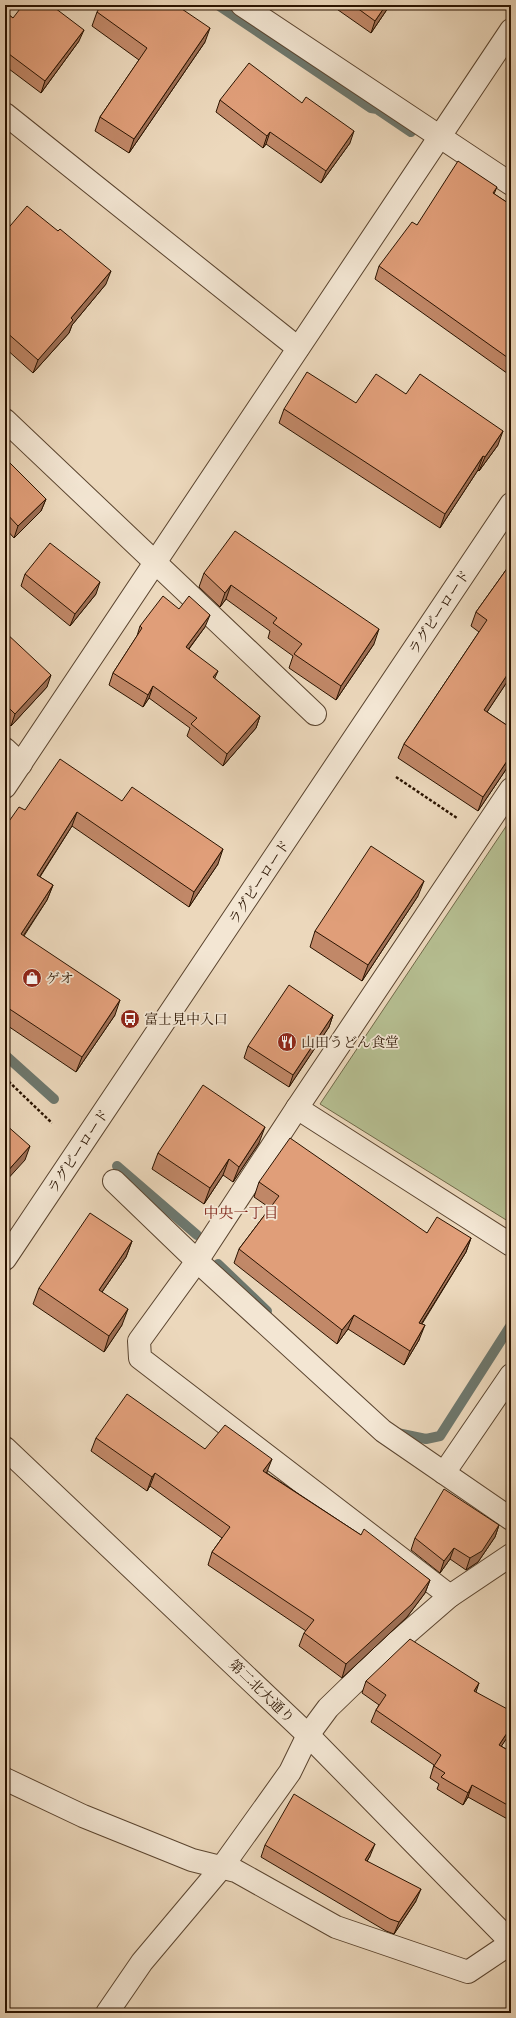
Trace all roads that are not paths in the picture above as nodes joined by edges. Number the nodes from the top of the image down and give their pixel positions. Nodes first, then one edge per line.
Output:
1 (242, 5) edge
2 (511, 30) edge
3 (5, 114) edge
4 (440, 137) junction
5 (511, 184) edge
6 (298, 348) junction
7 (5, 420) edge
8 (511, 504) edge
9 (154, 562) junction
10 (315, 714) dead end
11 (5, 749) edge
12 (21, 764) junction
13 (5, 787) edge
14 (511, 789) edge
15 (297, 1108) junction
16 (114, 1181) dead end
17 (511, 1245) edge
18 (5, 1259) edge
19 (197, 1261) junction
20 (511, 1375) edge
21 (5, 1448) edge
22 (444, 1473) junction
23 (511, 1519) edge
24 (511, 1555) edge
25 (450, 1596) junction
26 (308, 1735) junction
27 (5, 1779) edge
28 (222, 1867) junction
29 (511, 1943) edge
30 (107, 2013) edge

1 - 4 street
2 - 4 street
3 - 6 street
4 - 5 street
4 - 6 street
6 - 9 street
7 - 9 street
8 - 18 street, ラグビーロード
9 - 10 street
9 - 12 street
11 - 12 street
12 - 13 street
14 - 15 street
15 - 17 street
15 - 19 street
16 - 19 street
19 - 22 street
19 - 25 street
20 - 22 street
21 - 26 street, 第二北大通り
22 - 23 street
24 - 25 street
25 - 26 street
26 - 28 street
26 - 29 street, 第二北大通り
27 - 28 street
28 - 29 street
28 - 30 street

